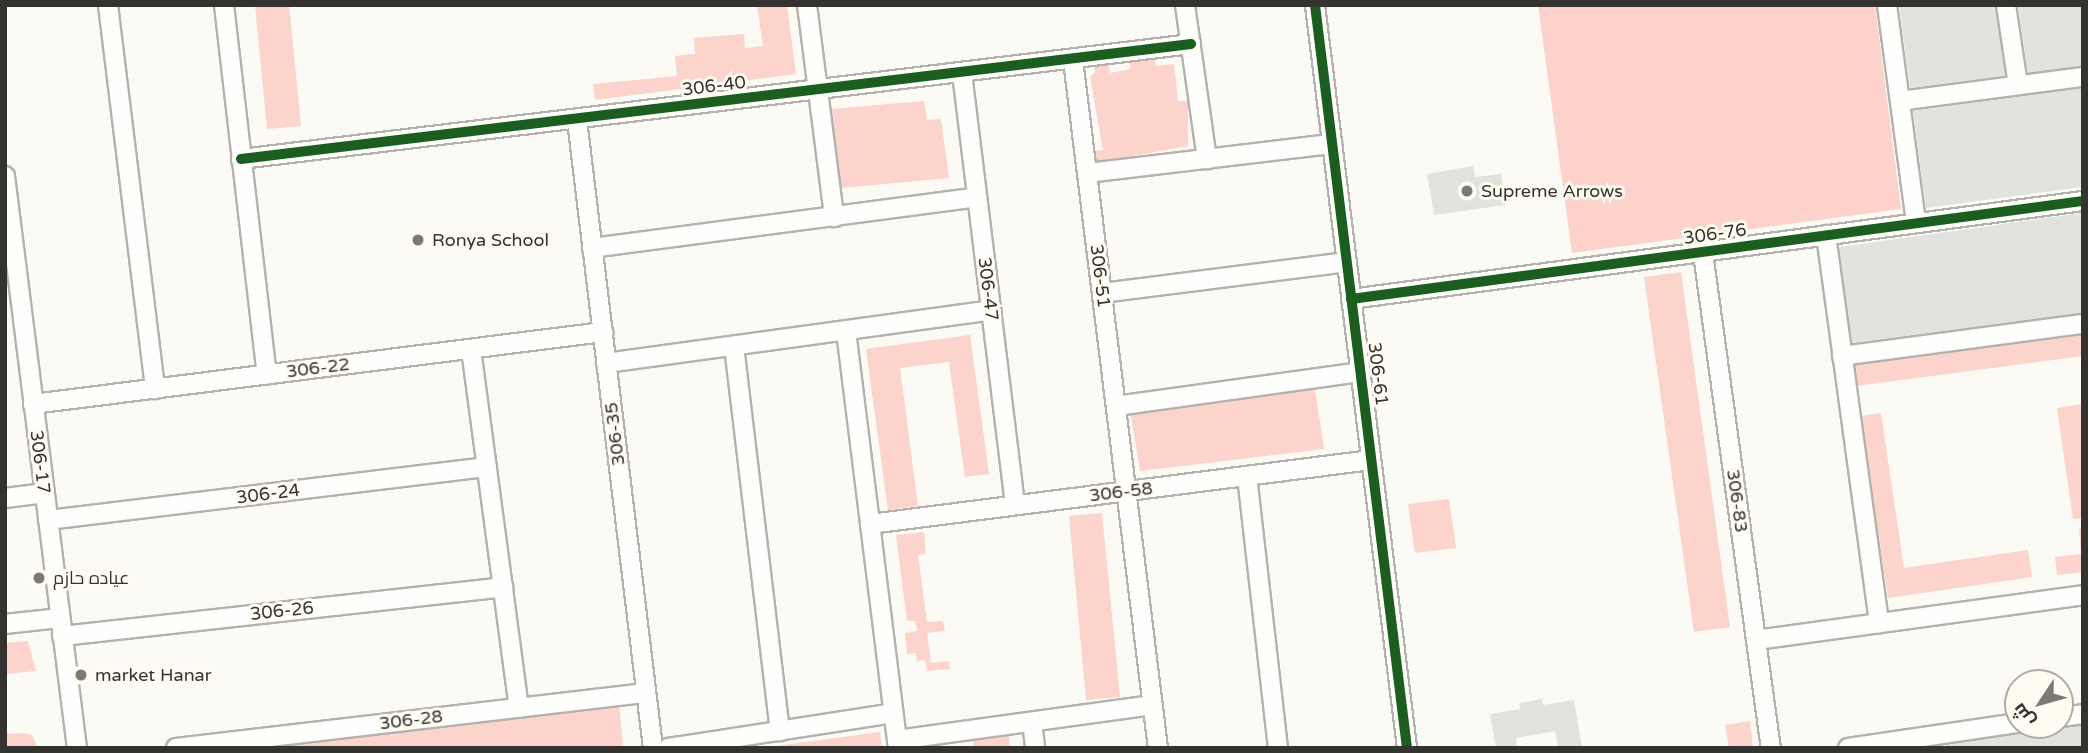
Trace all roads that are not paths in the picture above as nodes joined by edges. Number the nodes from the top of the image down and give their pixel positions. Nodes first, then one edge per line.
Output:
1 (108, 5) edge
2 (225, 5) edge
3 (807, 5) edge
4 (1185, 5) edge
5 (1315, 5) edge
6 (1887, 5) edge
7 (2006, 5) edge
8 (1191, 44) junction
9 (1073, 60) junction
10 (962, 73) junction
11 (2083, 77) edge
12 (2018, 85) junction
13 (818, 92) junction
14 (1900, 100) junction
15 (577, 120) junction
16 (1332, 144) junction
17 (241, 159) junction
18 (1207, 159) junction
19 (1087, 173) junction
20 (5, 176) edge
21 (977, 197) junction
22 (2083, 201) edge
23 (834, 216) junction
24 (1916, 223) junction
25 (1826, 235) junction
26 (593, 248) junction
27 (1703, 253) junction
28 (1346, 262) junction
29 (1102, 293) junction
30 (1351, 299) junction
31 (991, 310) junction
32 (2083, 324) edge
33 (846, 331) junction
34 (603, 332) junction
35 (734, 346) junction
36 (471, 349) junction
37 (1842, 356) junction
38 (606, 363) junction
39 (1360, 372) junction
40 (267, 375) junction
41 (155, 389) junction
42 (33, 404) junction
43 (1116, 406) junction
44 (1371, 460) junction
45 (487, 467) junction
46 (1247, 476) junction
47 (1126, 491) junction
48 (44, 494) junction
49 (5, 498) edge
50 (1015, 505) junction
51 (48, 520) junction
52 (870, 524) junction
53 (503, 587) junction
54 (2083, 595) edge
55 (1879, 623) junction
56 (5, 624) edge
57 (61, 627) junction
58 (1756, 640) junction
59 (646, 693) junction
60 (1153, 705) junction
61 (519, 708) junction
62 (893, 713) junction
63 (1032, 722) junction
64 (2004, 725) edge
65 (780, 731) junction
66 (897, 744) edge
67 (77, 748) edge
68 (176, 748) edge
69 (653, 748) edge
70 (668, 748) edge
71 (1035, 748) edge
72 (1158, 748) edge
73 (1278, 748) edge
74 (1407, 748) edge
75 (1771, 748) edge
76 (1848, 748) edge

1 - 41 street
2 - 17 street
3 - 13 street
4 - 8 street
5 - 16 street, 306-61
6 - 14 street
7 - 12 street
8 - 9 street, 306-40
8 - 18 street
9 - 10 street, 306-40
9 - 19 street, 306-51
10 - 13 street, 306-40
10 - 21 street, 306-47
11 - 12 street
12 - 14 street
13 - 15 street, 306-40
13 - 23 street
14 - 24 street
15 - 17 street, 306-40
15 - 26 street, 306-35
16 - 18 street
16 - 28 street, 306-61
17 - 40 street
18 - 19 street
19 - 29 street, 306-51
20 - 42 street, 306-17
21 - 23 street
21 - 31 street, 306-47
22 - 24 street, 306-76
23 - 26 street
24 - 25 street, 306-76
25 - 27 street, 306-76
25 - 37 street
26 - 34 street, 306-35
27 - 30 street, 306-76
27 - 58 street, 306-83
28 - 29 street
28 - 30 street, 306-61
29 - 43 street, 306-51
30 - 39 street, 306-61
31 - 33 street
31 - 50 street, 306-47
32 - 37 street
33 - 35 street
33 - 52 street
34 - 36 street, 306-22
34 - 38 street, 306-35
35 - 38 street
35 - 65 street
36 - 40 street, 306-22
36 - 45 street
37 - 55 street
38 - 59 street, 306-35
39 - 43 street
39 - 44 street, 306-61
40 - 41 street, 306-22
41 - 42 street, 306-22
42 - 48 street, 306-17
43 - 47 street, 306-51
44 - 46 street, 306-58
44 - 74 street, 306-61
45 - 51 street, 306-24
45 - 53 street
46 - 47 street, 306-58
46 - 73 street
47 - 50 street, 306-58
47 - 60 street, 306-51
48 - 49 street
48 - 51 street, 306-17
50 - 52 street, 306-58
51 - 57 street, 306-17
52 - 62 street
53 - 57 street, 306-26
53 - 61 street
54 - 55 street
55 - 58 street
56 - 57 street, 306-26
57 - 67 street, 306-17
58 - 75 street, 306-83
59 - 61 street, 306-28
59 - 69 street, 306-35
60 - 63 street
60 - 72 street, 306-51
61 - 68 street, 306-28
62 - 65 street
62 - 66 street
63 - 66 street
63 - 71 street
64 - 76 street
65 - 70 street

